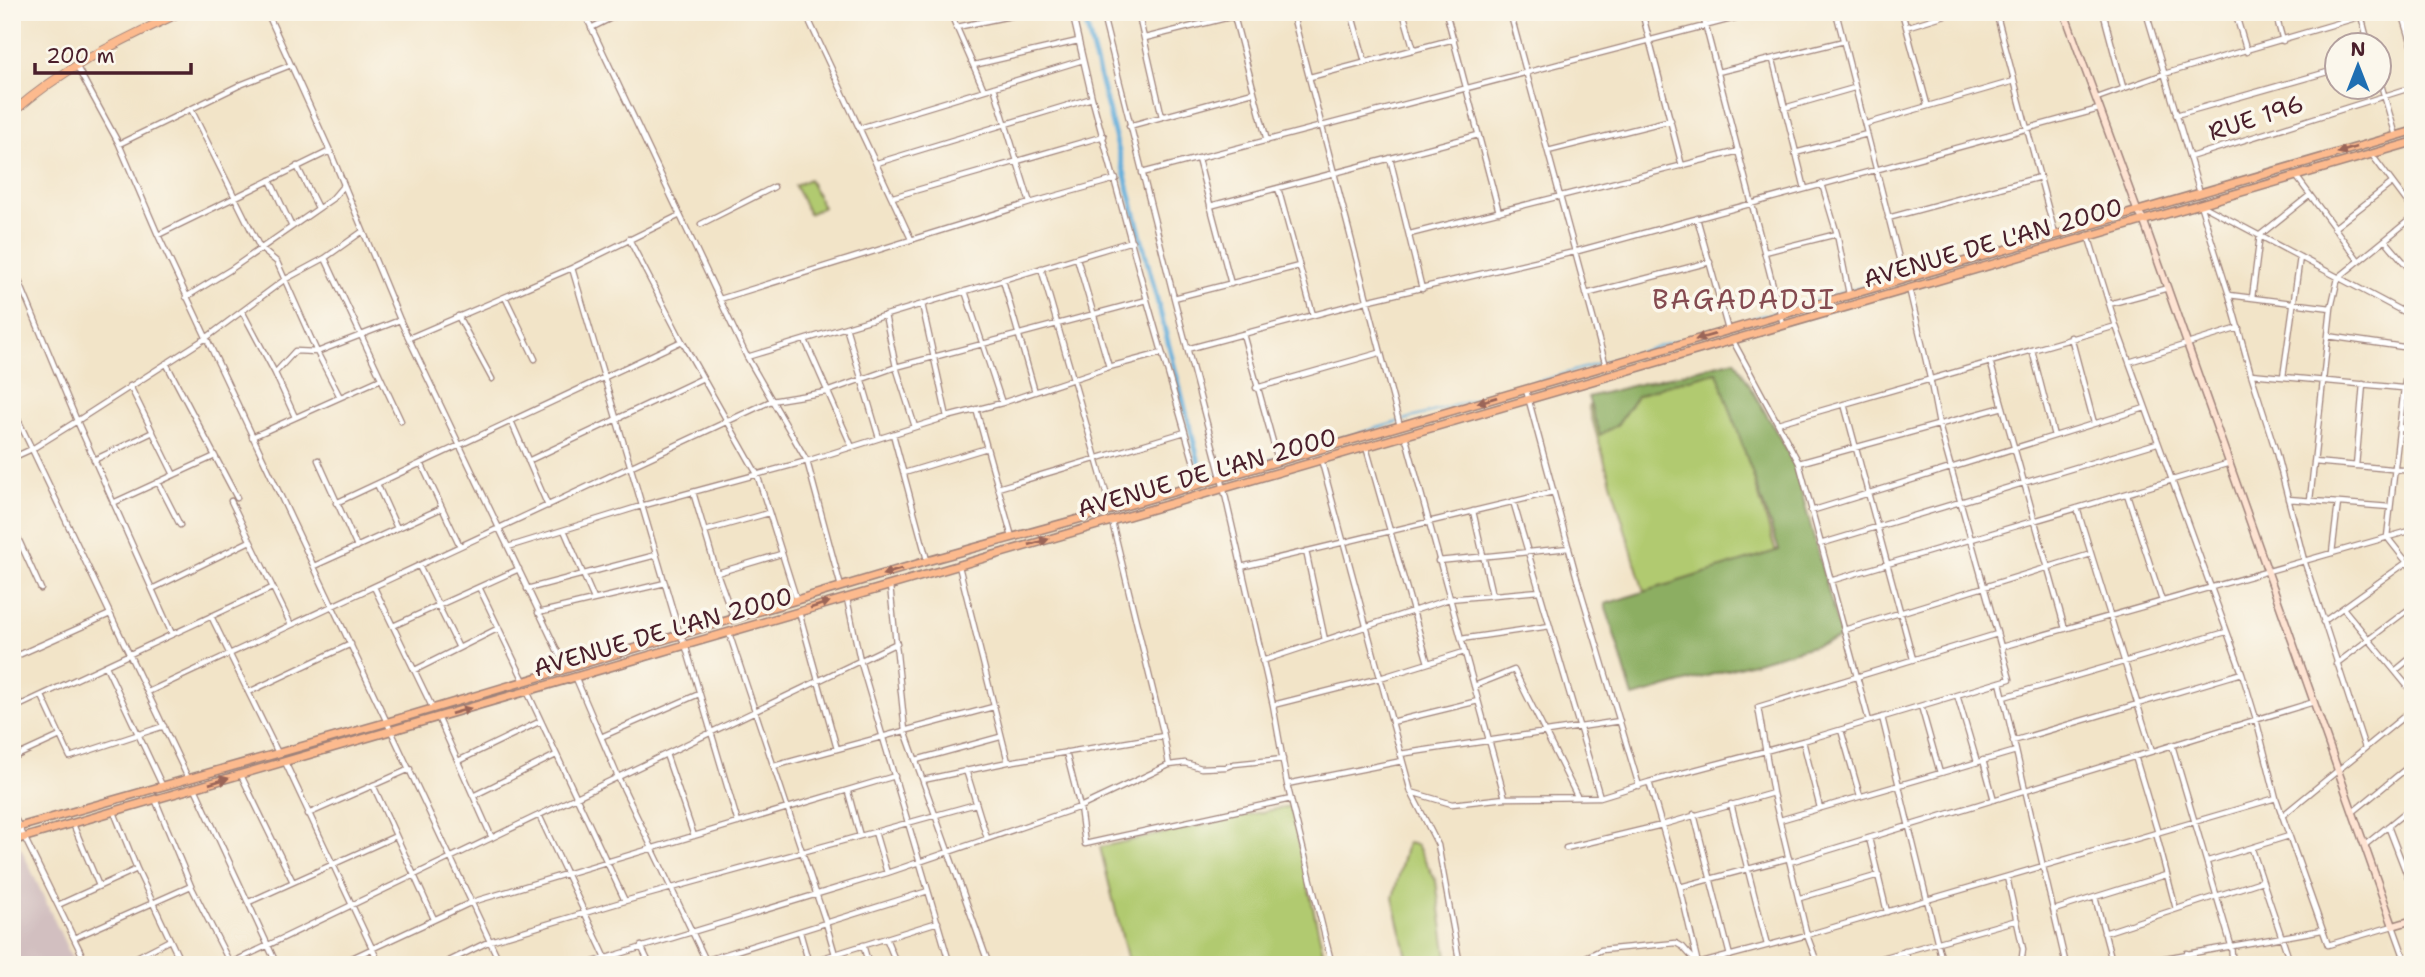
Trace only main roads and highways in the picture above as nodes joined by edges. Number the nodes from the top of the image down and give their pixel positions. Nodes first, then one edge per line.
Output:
1 (181, 12) edge
2 (12, 113) edge
3 (2413, 131) edge
4 (2413, 142) edge
5 (1730, 334) junction
6 (16, 828) edge
7 (12, 841) edge

1 - 2 highway
3 -> 5 main road, AVENUE DE L'AN 2000
4 - 5 main road, AVENUE DE L'AN 2000
5 -> 6 main road, AVENUE DE L'AN 2000
7 -> 5 main road, AVENUE DE L'AN 2000

